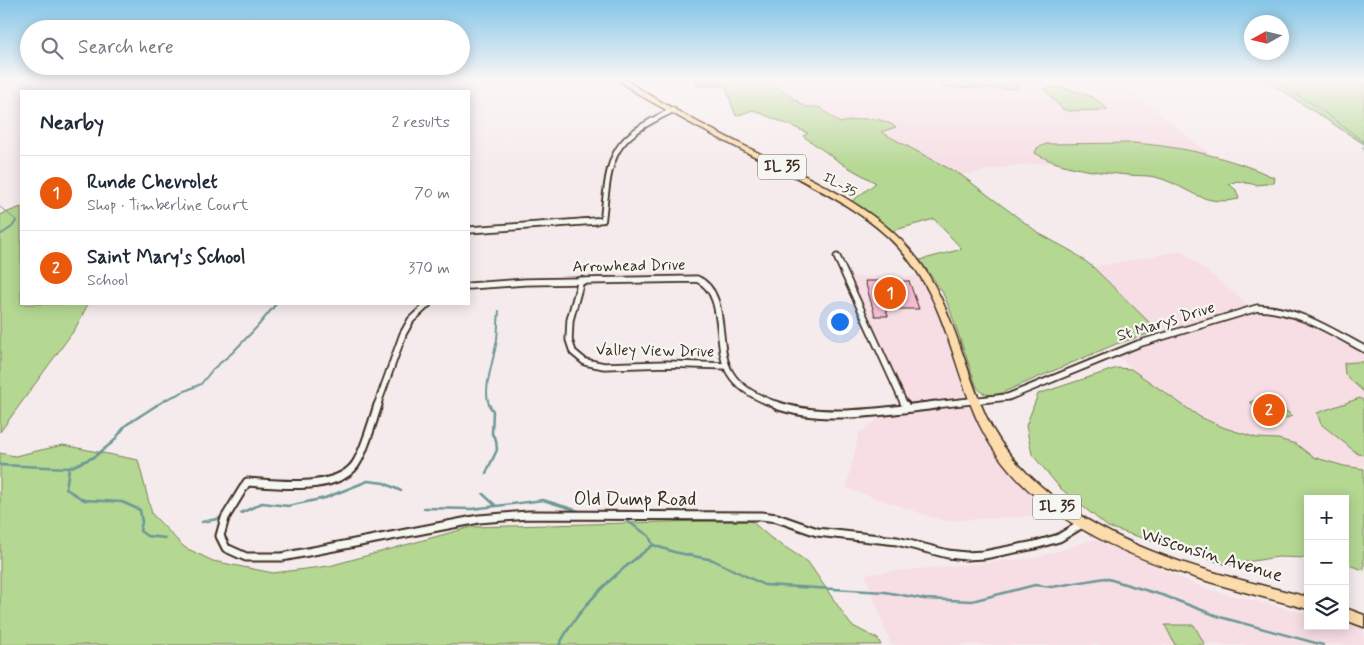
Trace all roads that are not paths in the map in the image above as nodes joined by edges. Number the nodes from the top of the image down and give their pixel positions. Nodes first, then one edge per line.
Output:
1 (673, 110) joint
2 (470, 230) edge
3 (837, 257) dead end
4 (926, 276) joint
5 (581, 280) junction
6 (470, 286) edge
7 (427, 305) edge
8 (1364, 349) edge
9 (726, 366) junction
10 (975, 402) junction
11 (906, 408) junction
12 (1082, 524) junction
13 (1304, 602) edge
14 (1349, 615) edge
15 (1364, 621) edge

1 - 2 street
1 - 4 main road, IL-35 / IL 35
3 - 11 street
4 - 10 main road, Wisconsin Avenue / IL 35
5 - 6 street, Arrowhead Drive
5 - 9 street, Arrowhead Drive
5 - 9 street, Valley View Drive
7 - 12 street, Old Dump Road
8 - 10 street, St Marys Drive
9 - 11 street
10 - 11 street
10 - 12 main road, Wisconsin Avenue / IL 35
12 - 13 main road, Wisconsin Avenue / IL 35
14 - 15 main road

